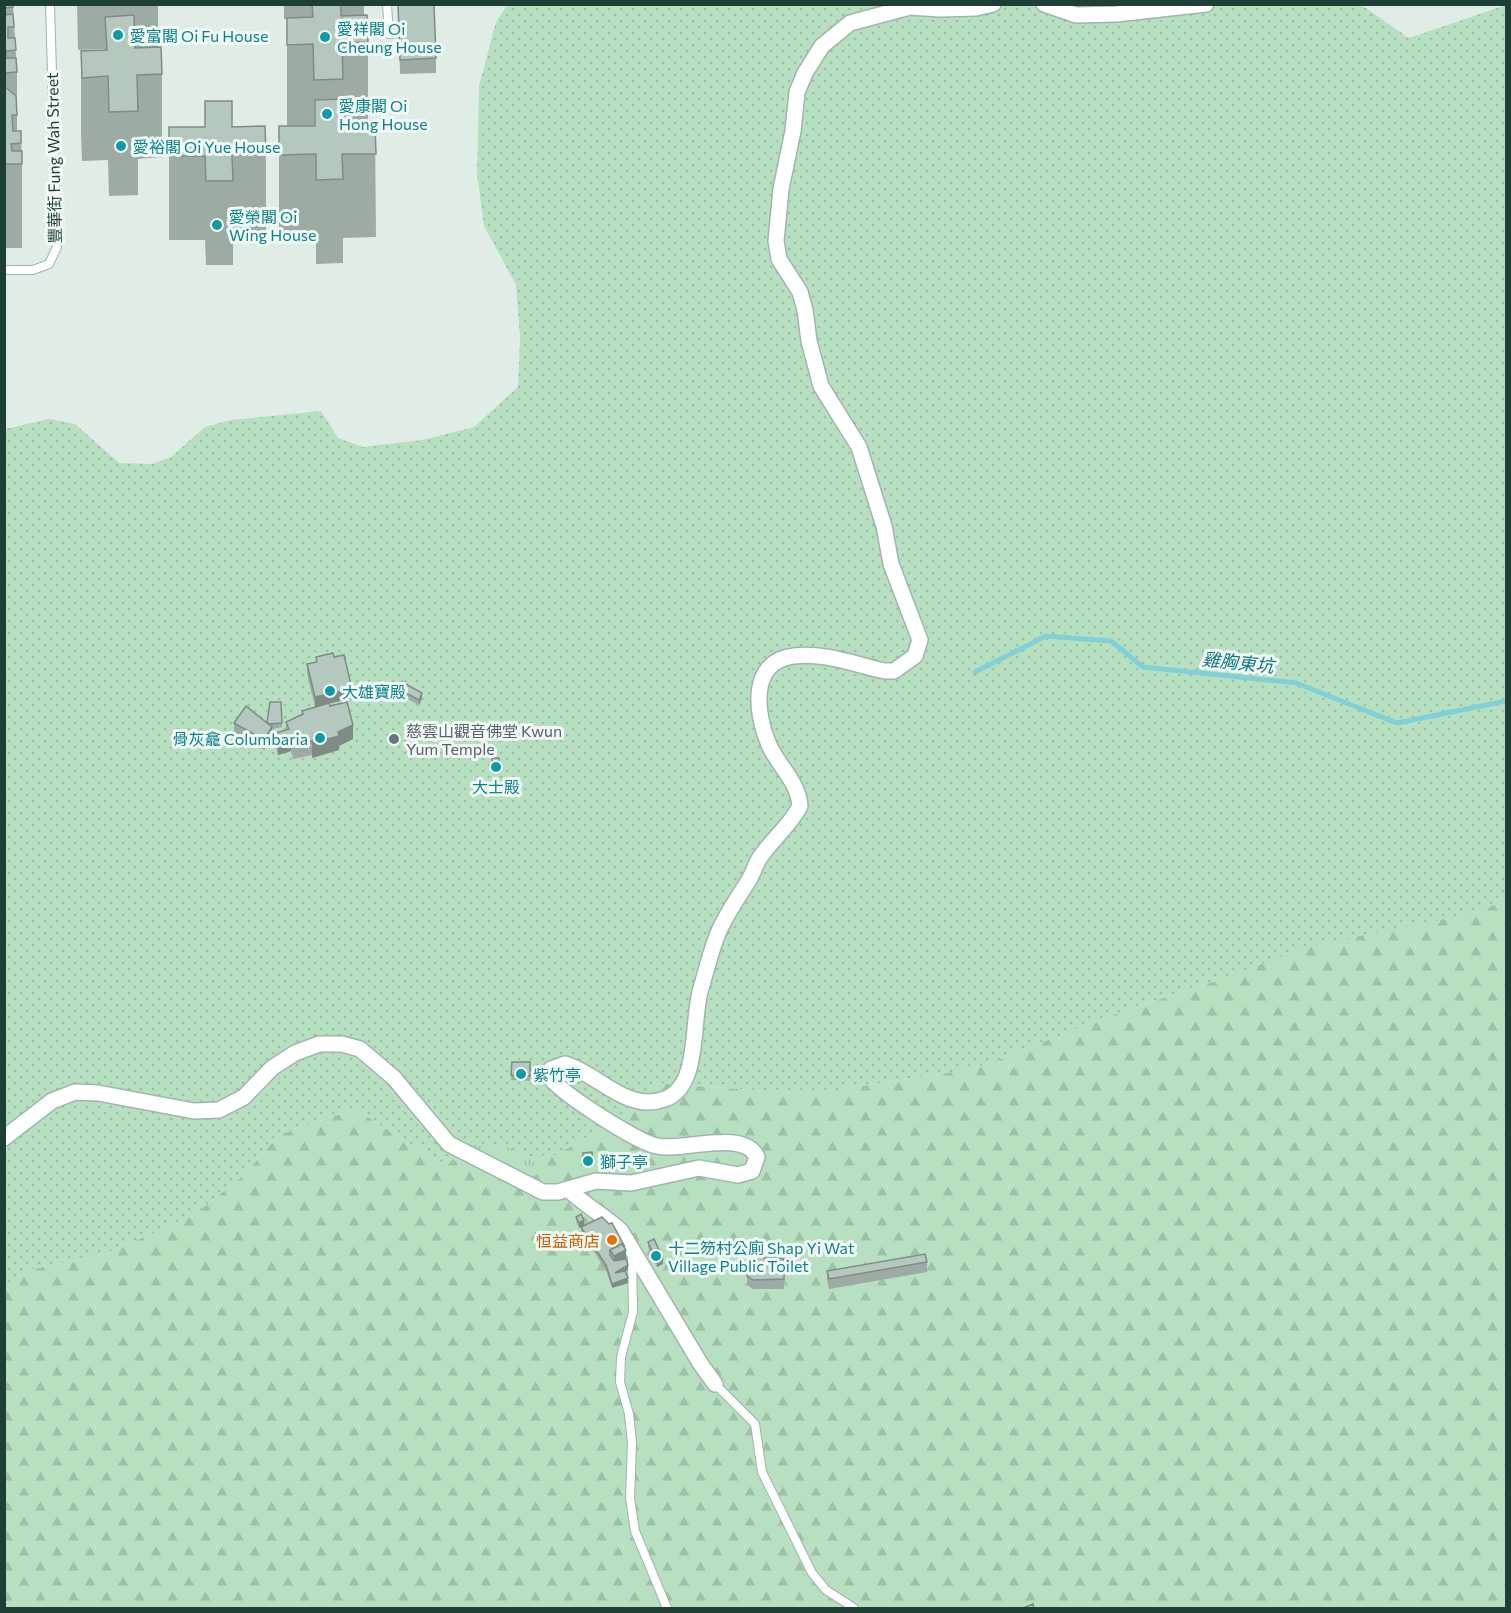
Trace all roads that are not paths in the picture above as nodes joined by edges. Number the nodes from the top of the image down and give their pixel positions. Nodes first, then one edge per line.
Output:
1 (50, 4) edge
2 (387, 4) edge
3 (993, 4) edge
4 (1044, 4) edge
5 (1206, 4) edge
6 (399, 33) edge
7 (4, 270) edge
8 (4, 1138) edge
9 (568, 1189) junction
10 (632, 1250) junction
11 (715, 1384) joint
12 (667, 1608) edge
13 (854, 1608) edge

1 - 7 lane, 豐華街 Fung Wah Street
2 - 6 lane
3 - 9 street
4 - 5 street
8 - 9 street
9 - 10 street
10 - 11 street
10 - 12 lane
11 - 13 lane

